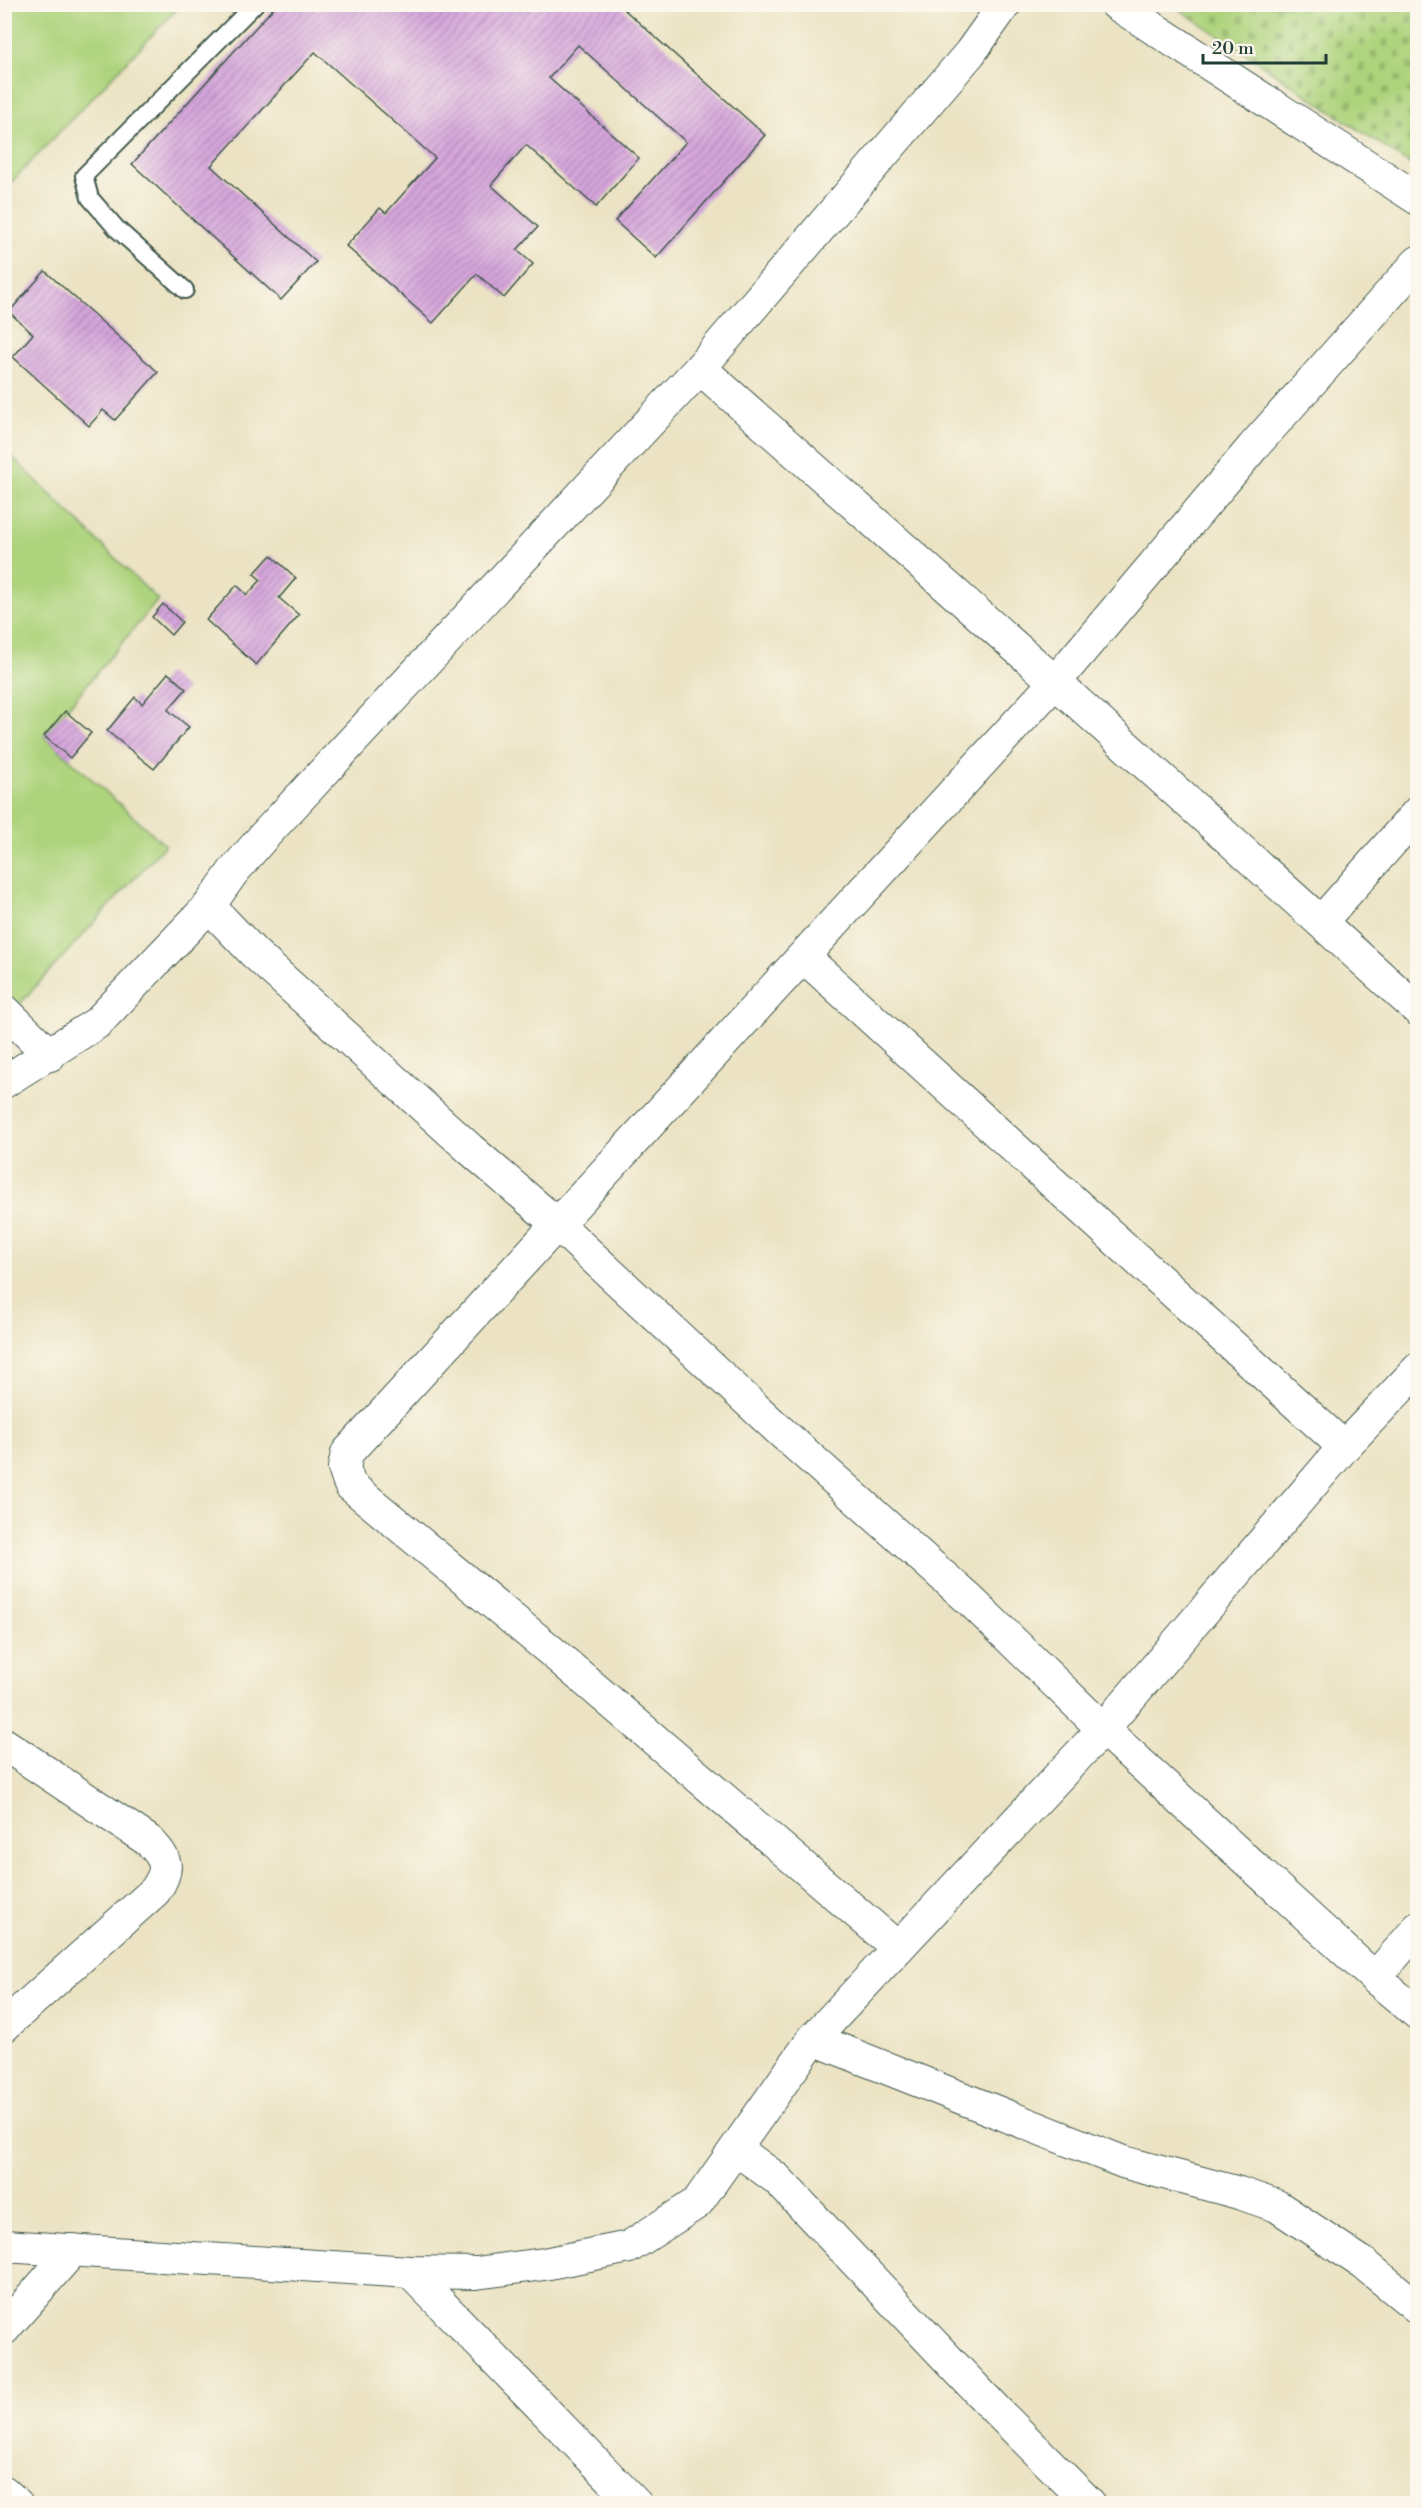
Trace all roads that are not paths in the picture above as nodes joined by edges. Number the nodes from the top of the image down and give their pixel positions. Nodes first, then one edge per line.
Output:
1 (255, 4) edge
2 (1005, 4) edge
3 (1116, 4) edge
4 (1418, 200) edge
5 (1418, 262) edge
6 (185, 290) dead end
7 (700, 368) junction
8 (1055, 682) junction
9 (1418, 813) edge
10 (209, 906) junction
11 (1321, 922) junction
12 (804, 957) junction
13 (4, 1010) edge
14 (1418, 1010) edge
15 (50, 1055) junction
16 (4, 1083) edge
17 (557, 1224) junction
18 (1418, 1369) edge
19 (1344, 1447) junction
20 (1103, 1729) junction
21 (4, 1744) edge
22 (1418, 1928) edge
23 (898, 1948) junction
24 (1375, 1978) junction
25 (1418, 2014) edge
26 (4, 2026) edge
27 (813, 2039) junction
28 (736, 2149) junction
29 (4, 2246) edge
30 (73, 2250) junction
31 (410, 2272) junction
32 (1418, 2308) edge
33 (4, 2329) edge
34 (4, 2492) edge
35 (17, 2504) edge
36 (636, 2504) edge
37 (1090, 2504) edge

1 - 6 lane
2 - 7 street
3 - 4 street
5 - 8 street
7 - 8 street
7 - 10 street
8 - 11 street
8 - 12 street
9 - 11 street
10 - 15 street
10 - 17 street
11 - 14 street
12 - 17 street
12 - 19 street
13 - 15 street
15 - 16 street
17 - 20 street
17 - 23 street
18 - 19 street
19 - 20 street
20 - 23 street
20 - 24 street
21 - 26 street
22 - 24 street
23 - 27 street
24 - 25 street
27 - 28 street
27 - 32 street
28 - 31 street
28 - 37 street
29 - 30 street
30 - 31 street
30 - 33 street
31 - 36 street
34 - 35 street

